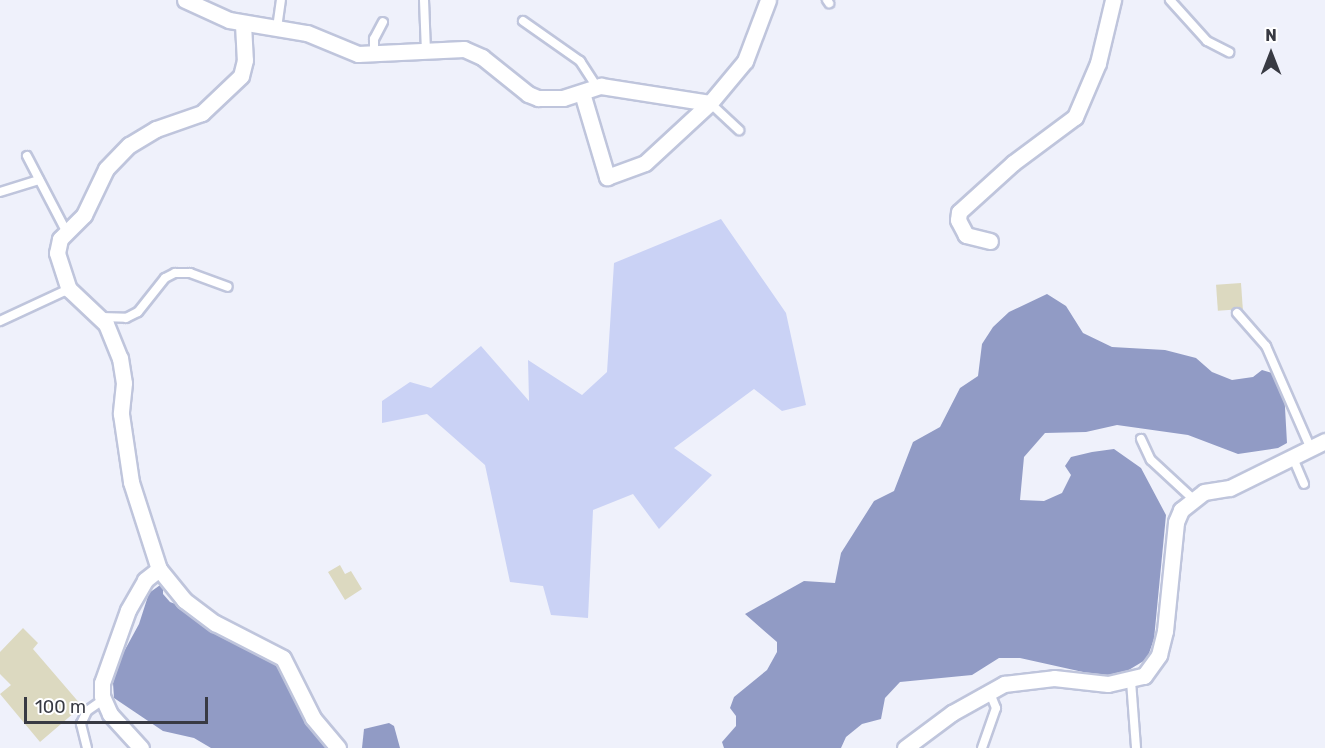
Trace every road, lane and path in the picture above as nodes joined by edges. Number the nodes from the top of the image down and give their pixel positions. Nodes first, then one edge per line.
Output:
1 (185, 0) edge
2 (281, 0) edge
3 (424, 0) edge
4 (768, 0) edge
5 (1113, 0) edge
6 (1170, 0) edge
7 (523, 21) dead end
8 (383, 22) dead end
9 (243, 24) junction
10 (277, 28) junction
11 (426, 51) junction
12 (1229, 52) dead end
13 (375, 56) junction
14 (597, 87) junction
15 (582, 93) junction
16 (710, 103) junction
17 (739, 130) dead end
18 (27, 156) dead end
19 (39, 180) junction
20 (0, 192) edge
21 (66, 233) junction
22 (990, 241) dead end
23 (228, 287) dead end
24 (69, 289) junction
25 (1237, 314) dead end
26 (99, 316) junction
27 (0, 321) edge
28 (1141, 440) dead end
29 (1325, 441) edge
30 (1311, 449) junction
31 (1293, 458) junction
32 (1304, 484) dead end
33 (1192, 498) junction
34 (159, 569) junction
35 (1131, 681) junction
36 (988, 690) junction
37 (103, 700) junction
38 (87, 748) edge
39 (141, 748) edge
40 (338, 748) edge
41 (905, 748) edge
42 (982, 748) edge
43 (1136, 748) edge

1 - 9 street
2 - 10 lane
3 - 11 lane
4 - 16 street
5 - 22 street
6 - 12 lane
7 - 14 lane
8 - 13 lane
9 - 10 street
9 - 21 street
10 - 13 street
11 - 13 street
11 - 15 street
14 - 15 street
14 - 16 street
15 - 16 street
16 - 17 lane
18 - 19 lane
19 - 20 lane
19 - 21 lane
21 - 24 street
23 - 26 lane
24 - 26 street
24 - 27 lane
25 - 30 lane
26 - 34 street
28 - 33 lane
29 - 30 street
30 - 31 street
31 - 32 lane
31 - 33 street
33 - 35 street
34 - 37 street
34 - 40 street
35 - 36 street
35 - 43 lane
36 - 41 street
36 - 42 lane
37 - 38 lane
37 - 39 street

